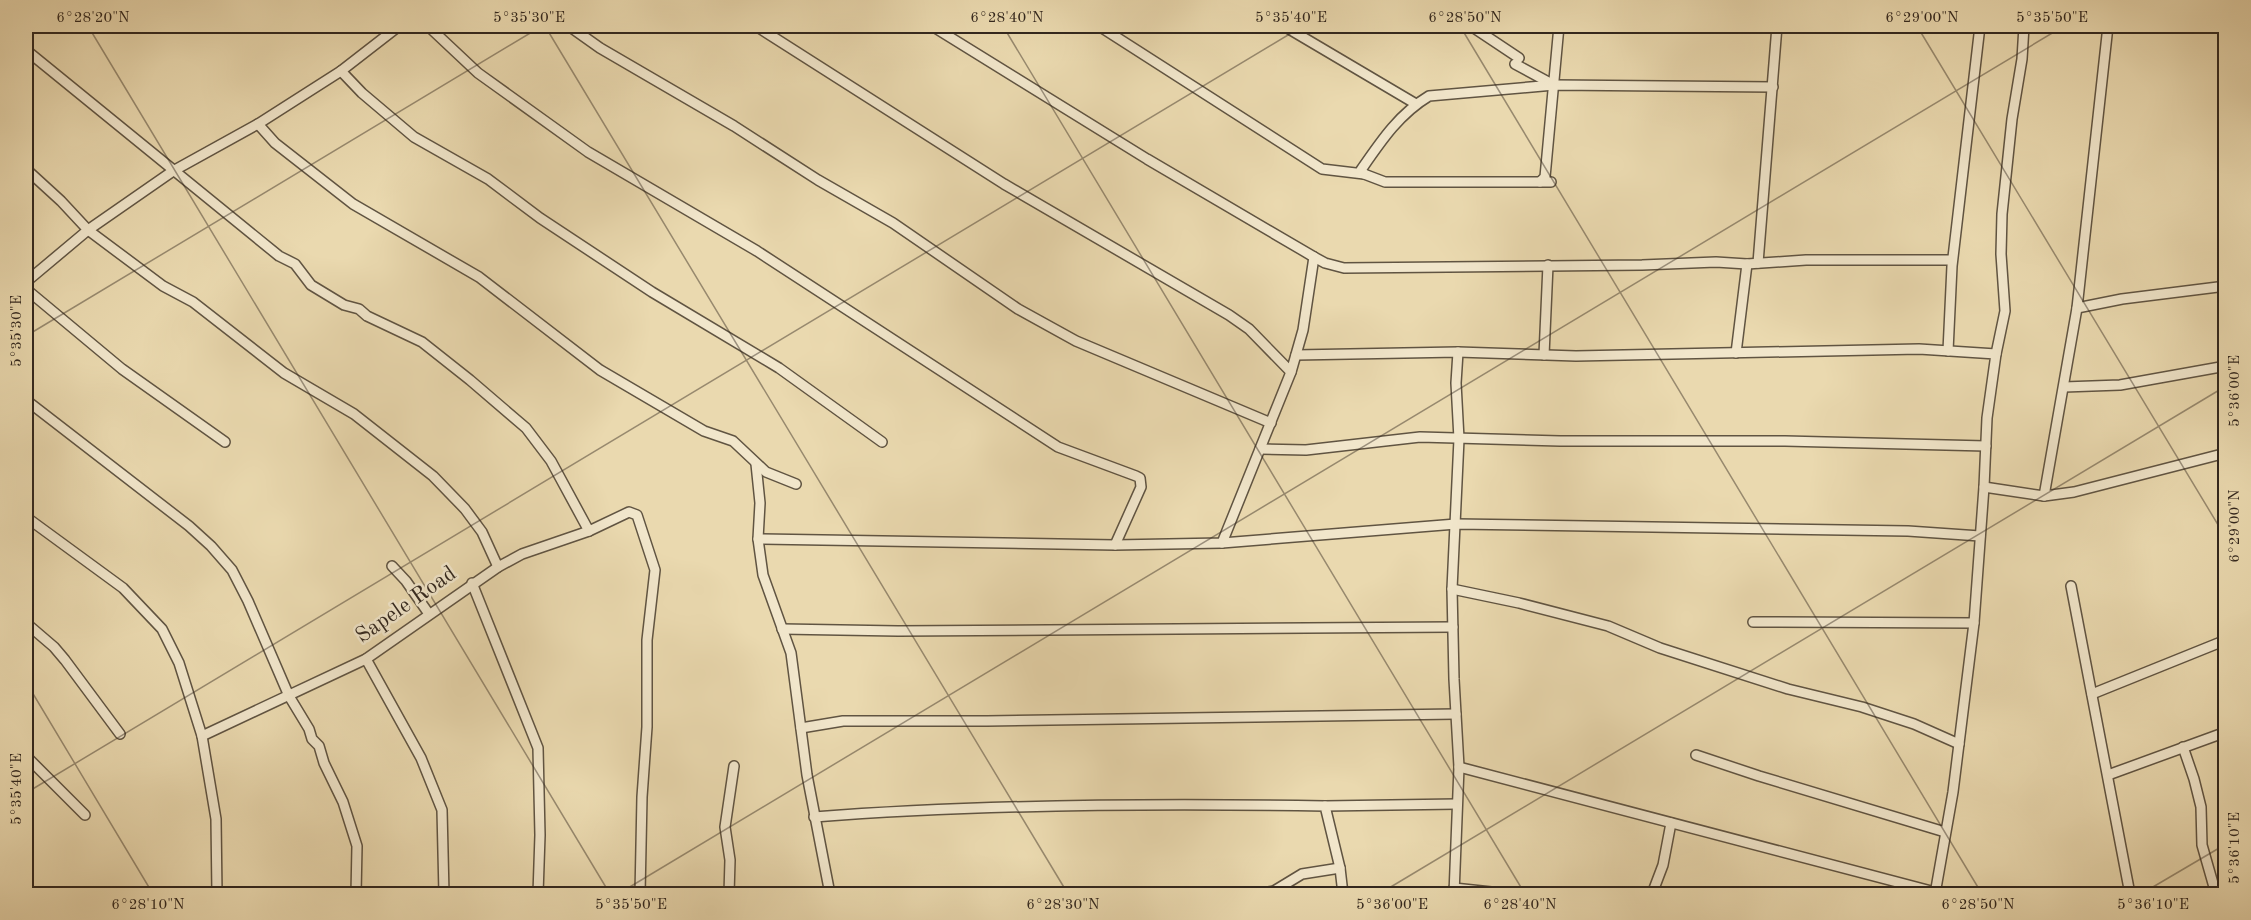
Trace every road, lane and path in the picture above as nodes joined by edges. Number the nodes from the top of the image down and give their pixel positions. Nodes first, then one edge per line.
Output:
1 (399, 26) edge
2 (428, 26) edge
3 (569, 26) edge
4 (756, 26) edge
5 (932, 26) edge
6 (1099, 26) edge
7 (1284, 26) edge
8 (1471, 26) edge
9 (1559, 26) edge
10 (1777, 26) edge
11 (1980, 26) edge
12 (2024, 26) edge
13 (2108, 26) edge
14 (26, 50) edge
15 (341, 71) junction
16 (1554, 85) junction
17 (1773, 87) junction
18 (1416, 104) junction
19 (258, 124) junction
20 (26, 169) edge
21 (173, 171) junction
22 (1364, 174) junction
23 (1540, 182) junction
24 (1551, 182) dead end
25 (88, 230) junction
26 (1314, 257) junction
27 (1952, 260) junction
28 (1758, 263) junction
29 (1747, 264) junction
30 (1548, 265) junction
31 (26, 282) edge
32 (2226, 286) edge
33 (26, 289) edge
34 (2077, 308) junction
35 (1948, 351) junction
36 (1458, 352) junction
37 (1736, 353) junction
38 (1996, 354) junction
39 (1296, 355) junction
40 (1544, 355) junction
41 (2226, 366) edge
42 (1291, 372) junction
43 (2064, 387) junction
44 (26, 400) edge
45 (1271, 423) junction
46 (1459, 439) junction
47 (225, 442) dead end
48 (882, 442) dead end
49 (1986, 446) junction
50 (1260, 449) junction
51 (2226, 453) edge
52 (756, 464) junction
53 (796, 484) dead end
54 (1984, 487) junction
55 (2044, 496) junction
56 (26, 517) edge
57 (1456, 524) junction
58 (589, 531) junction
59 (1980, 536) junction
60 (758, 539) junction
61 (1222, 543) junction
62 (1115, 545) junction
63 (392, 566) dead end
64 (498, 567) junction
65 (472, 583) junction
66 (2071, 586) dead end
67 (1452, 589) junction
68 (429, 614) junction
69 (1753, 622) dead end
70 (26, 623) edge
71 (1974, 623) junction
72 (1454, 627) junction
73 (782, 629) junction
74 (2226, 640) edge
75 (366, 658) junction
76 (2092, 694) junction
77 (289, 696) junction
78 (1456, 714) junction
79 (801, 728) junction
80 (2226, 732) edge
81 (120, 734) dead end
82 (202, 736) junction
83 (1959, 744) junction
84 (2183, 747) junction
85 (1696, 755) dead end
86 (26, 756) edge
87 (735, 766) dead end
88 (1459, 767) junction
89 (2108, 775) junction
90 (1457, 804) junction
91 (1325, 806) junction
92 (85, 815) dead end
93 (814, 817) junction
94 (1671, 823) junction
95 (1945, 832) junction
96 (1340, 867) junction
97 (1454, 891) edge
98 (1935, 893) edge
99 (217, 894) edge
100 (356, 894) edge
101 (444, 894) edge
102 (538, 894) edge
103 (640, 894) edge
104 (729, 894) edge
105 (830, 894) edge
106 (1088, 894) edge
107 (1204, 894) edge
108 (1256, 894) edge
109 (1343, 894) edge
110 (1403, 894) edge
111 (1609, 894) edge
112 (1652, 894) edge
113 (2130, 894) edge
114 (2216, 894) edge

1 - 15 street
2 - 62 street
3 - 45 street
4 - 42 street
5 - 26 street
6 - 22 street
7 - 18 street
8 - 16 street
9 - 16 street
10 - 17 street
11 - 27 street
12 - 38 street
13 - 34 street
14 - 21 street
15 - 19 street
15 - 48 street
16 - 17 street
16 - 18 street
16 - 23 street
17 - 28 street
18 - 22 street
19 - 21 street
19 - 52 street
20 - 25 street
21 - 25 street
21 - 58 street
22 - 23 street
23 - 24 street
25 - 31 street
25 - 64 street
26 - 30 street
26 - 39 street
27 - 28 street
27 - 35 street
28 - 29 street
29 - 30 street
29 - 37 street
30 - 40 street
32 - 34 street
33 - 47 street
34 - 43 street
35 - 37 street
35 - 38 street
36 - 39 street
36 - 40 street
36 - 46 street
37 - 40 street
38 - 49 street
39 - 42 street
41 - 43 street
42 - 45 street
43 - 55 street
44 - 77 street
45 - 50 street
46 - 49 street
46 - 50 street
46 - 57 street
49 - 54 street
50 - 61 street
51 - 55 street
52 - 53 street
52 - 60 street
54 - 55 street
54 - 59 street
56 - 82 street
57 - 59 street
57 - 61 street
57 - 67 street
58 - 64 street, Sapele Road
58 - 103 street, Sapele Road
59 - 71 street
60 - 62 street
60 - 73 street
61 - 62 street
63 - 68 street
64 - 65 street, Sapele Road
65 - 68 street, Sapele Road
65 - 102 street
66 - 76 street
67 - 72 street
67 - 83 street
68 - 75 street, Sapele Road
69 - 71 street
70 - 81 street
71 - 83 street
72 - 73 street
72 - 78 street
73 - 79 street
74 - 76 street
75 - 77 street, Sapele Road
75 - 101 street
76 - 89 street
77 - 82 street, Sapele Road
77 - 100 street
78 - 79 street
78 - 88 street
79 - 93 street
80 - 84 street
82 - 99 street
83 - 95 street
84 - 89 street
84 - 114 street
85 - 95 street
86 - 92 street
87 - 104 street
88 - 90 street
88 - 94 street
89 - 113 street
90 - 91 street
90 - 97 street
91 - 93 street
91 - 96 street
93 - 105 street
94 - 98 street
94 - 112 street
95 - 98 street
96 - 108 street
96 - 109 street
97 - 111 street
106 - 107 street
109 - 110 street

